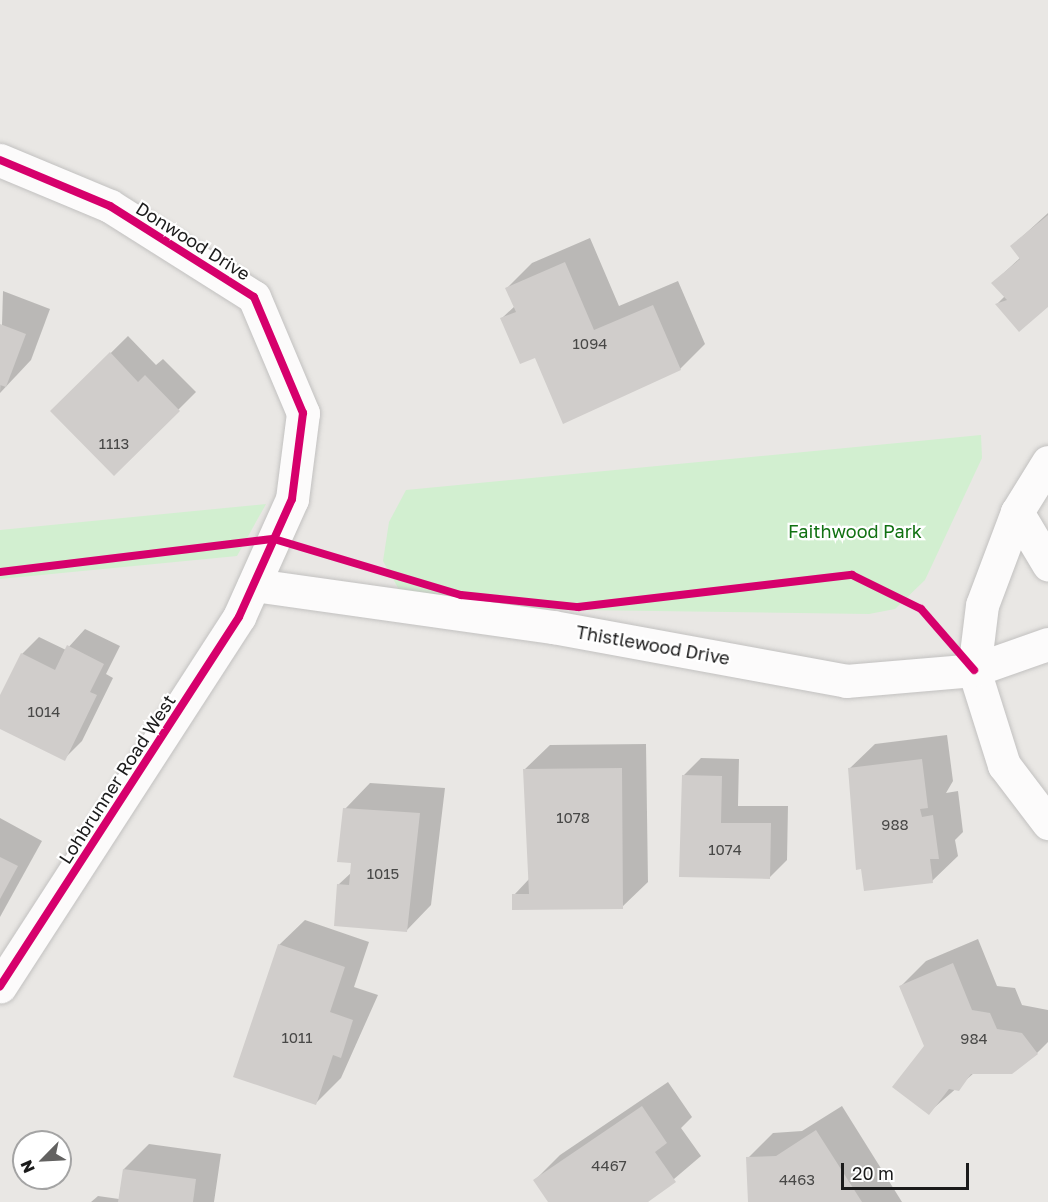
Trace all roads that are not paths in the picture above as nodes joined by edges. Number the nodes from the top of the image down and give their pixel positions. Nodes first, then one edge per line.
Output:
1 (0, 160) edge
2 (1048, 462) edge
3 (1017, 512) junction
4 (1048, 564) edge
5 (254, 585) junction
6 (1048, 644) edge
7 (974, 670) junction
8 (1048, 823) edge
9 (0, 987) edge

1 - 5 street, Donwood Drive
2 - 3 street
3 - 4 street
3 - 7 street
5 - 7 street, Thistlewood Drive
5 - 9 street, Lohbrunner Road West
6 - 7 street, Thistlewood Drive
7 - 8 street

